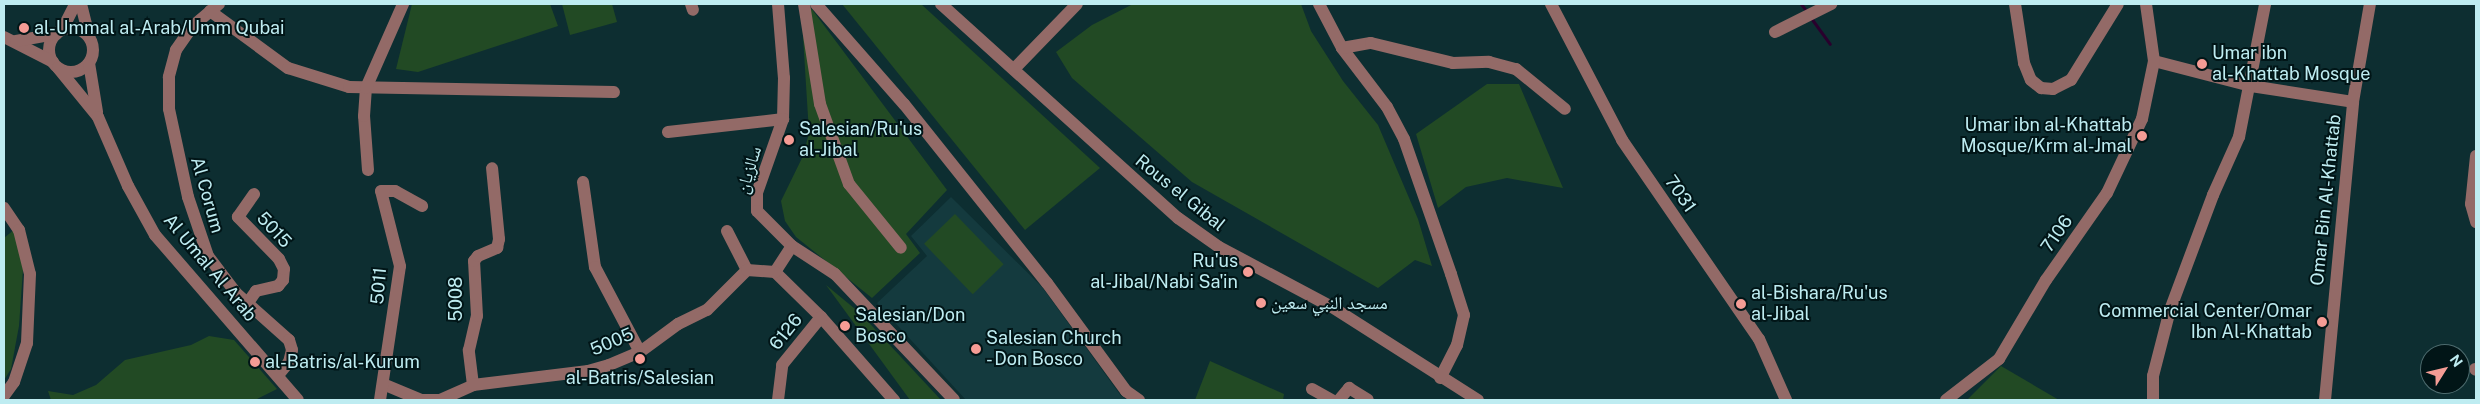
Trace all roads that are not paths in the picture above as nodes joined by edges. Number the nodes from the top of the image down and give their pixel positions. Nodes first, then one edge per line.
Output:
1 (75, 4) edge
2 (81, 4) edge
3 (403, 4) edge
4 (778, 4) edge
5 (804, 4) edge
6 (816, 4) edge
7 (941, 4) edge
8 (1077, 4) edge
9 (1319, 4) edge
10 (1551, 4) edge
11 (1831, 4) edge
12 (2015, 4) edge
13 (2118, 4) edge
14 (2146, 4) edge
15 (2265, 4) edge
16 (2370, 4) edge
17 (215, 7) edge
18 (59, 32) junction
19 (1775, 32) dead end
20 (9, 39) edge
21 (91, 42) junction
22 (1342, 48) junction
23 (2154, 61) junction
24 (89, 63) junction
25 (55, 65) junction
26 (1015, 68) junction
27 (2251, 86) junction
28 (366, 88) junction
29 (614, 92) dead end
30 (2353, 102) junction
31 (1565, 109) dead end
32 (98, 117) junction
33 (783, 119) junction
34 (668, 132) dead end
35 (2476, 156) edge
36 (492, 168) dead end
37 (368, 170) dead end
38 (583, 182) dead end
39 (254, 194) dead end
40 (422, 206) dead end
41 (4, 208) edge
42 (2476, 222) edge
43 (727, 231) dead end
44 (792, 246) junction
45 (901, 248) dead end
46 (747, 270) junction
47 (775, 272) junction
48 (247, 304) junction
49 (821, 317) junction
50 (640, 352) junction
51 (278, 376) junction
52 (1440, 378) junction
53 (383, 384) junction
54 (473, 385) junction
55 (1312, 390) dead end
56 (4, 396) edge
57 (298, 400) edge
58 (380, 400) edge
59 (440, 400) edge
60 (778, 400) edge
61 (894, 400) edge
62 (954, 400) edge
63 (1140, 400) edge
64 (1332, 400) edge
65 (1339, 400) edge
66 (1368, 400) edge
67 (1478, 400) edge
68 (1786, 400) edge
69 (1946, 400) edge
70 (2153, 400) edge
71 (2326, 400) edge

1 - 18 street
2 - 21 street
3 - 28 street
4 - 33 street, سالزيان
5 - 45 street
6 - 63 street
7 - 26 street, Rous el Gibal
8 - 26 street
9 - 22 street
10 - 68 street, 7031
11 - 19 street
12 - 13 street
14 - 23 street, 7106
15 - 27 street
16 - 30 street, Omar Bin Al-Khattab
17 - 28 street
17 - 48 street, Al Corum
18 - 20 street
18 - 21 street
18 - 25 street
20 - 25 street
21 - 24 street
22 - 31 street
22 - 52 street
23 - 27 street
23 - 69 street, 7106
24 - 25 street
24 - 32 street, Al Umal Al Arab
25 - 32 street
26 - 52 street, Rous el Gibal
27 - 30 street
27 - 70 street
28 - 29 street
28 - 37 street
30 - 71 street, Omar Bin Al-Khattab
32 - 51 street, Al Umal Al Arab
33 - 34 street
33 - 44 street, سالزيان
35 - 42 street
36 - 54 street, 5008
38 - 50 street
39 - 48 street, 5015
40 - 53 street, 5011
41 - 56 street
43 - 46 street
44 - 47 street
44 - 62 street, سالزيان
46 - 47 street
46 - 50 street, 5005
47 - 49 street
48 - 51 street, Al Corum
49 - 60 street, 6126
49 - 61 street
50 - 54 street, 5005
51 - 57 street, Al Umal Al Arab
52 - 67 street, Rous el Gibal
53 - 58 street, 5011
53 - 59 street
54 - 59 street, 5005
55 - 64 street
65 - 66 street

